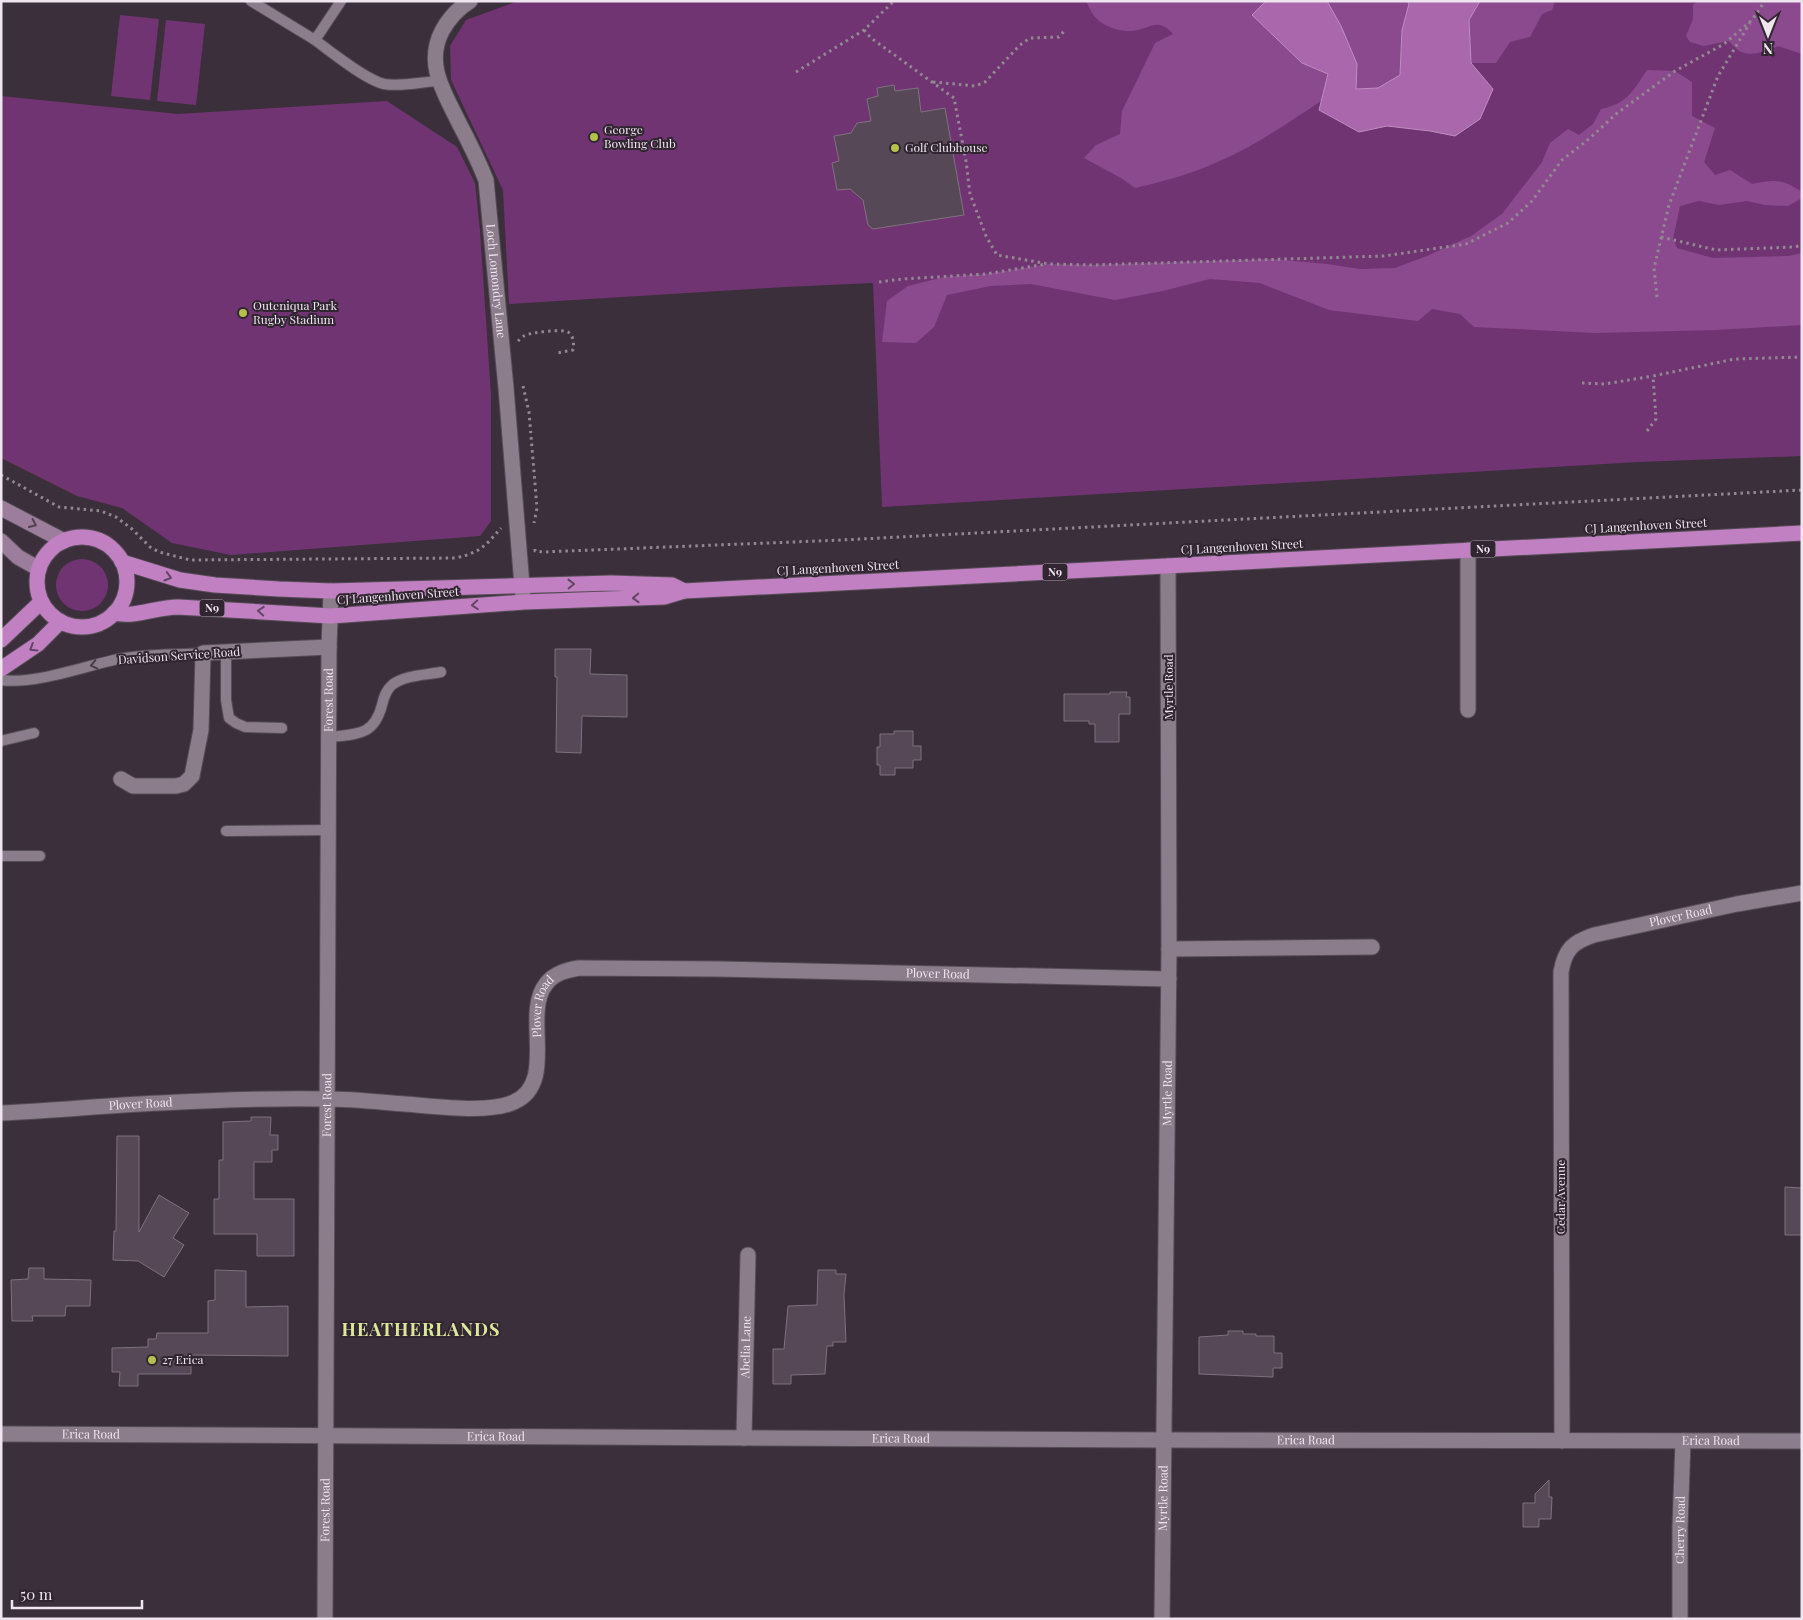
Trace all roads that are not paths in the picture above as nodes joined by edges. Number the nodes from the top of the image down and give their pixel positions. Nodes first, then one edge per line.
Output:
1 (251, 1) edge
2 (341, 1) edge
3 (470, 1) edge
4 (315, 40) junction
5 (438, 81) junction
6 (1, 508) edge
7 (1802, 533) edge
8 (1, 541) edge
9 (64, 541) junction
10 (1468, 550) junction
11 (122, 562) junction
12 (1168, 566) junction
13 (39, 568) junction
14 (523, 585) junction
15 (684, 590) junction
16 (332, 591) junction
17 (41, 602) junction
18 (524, 602) junction
19 (114, 613) junction
20 (331, 616) junction
21 (60, 622) junction
22 (1, 640) edge
23 (329, 647) junction
24 (226, 652) junction
25 (203, 653) junction
26 (1, 670) edge
27 (440, 672) dead end
28 (1, 680) edge
29 (1468, 710) dead end
30 (282, 728) dead end
31 (34, 733) dead end
32 (329, 737) junction
33 (1, 741) edge
34 (121, 779) dead end
35 (328, 830) junction
36 (226, 831) dead end
37 (1, 856) edge
38 (40, 856) dead end
39 (1802, 893) edge
40 (1372, 947) dead end
41 (1169, 949) junction
42 (1567, 952) joint
43 (1169, 980) junction
44 (328, 1098) junction
45 (1, 1113) edge
46 (748, 1255) dead end
47 (1, 1434) edge
48 (326, 1436) junction
49 (744, 1438) junction
50 (1164, 1440) junction
51 (1562, 1441) junction
52 (1683, 1441) junction
53 (1802, 1441) edge
54 (325, 1619) edge
55 (1162, 1619) edge
56 (1680, 1619) edge

1 - 4 lane
2 - 4 lane
3 - 5 street, Loch Lomondry Lane
4 - 5 lane
5 - 14 street, Loch Lomondry Lane
6 -> 9 street
7 - 10 highway, CJ Langenhoven Street / N9
8 - 13 street
9 - 11 highway, N9
9 - 13 highway
10 - 12 highway, CJ Langenhoven Street / N9
10 - 29 street
11 -> 16 highway, CJ Langenhoven Street / N9
11 - 19 highway
12 - 15 highway, CJ Langenhoven Street / N9
12 - 41 street, Myrtle Road
13 - 17 highway
14 -> 15 highway, CJ Langenhoven Street / N9
14 - 16 highway, CJ Langenhoven Street / N9
14 - 18 street, Loch Lomondry Lane
15 -> 18 highway, CJ Langenhoven Street / N9
16 - 20 street, Forest Road
17 - 21 highway
17 - 22 highway
18 -> 20 highway, CJ Langenhoven Street / N9
20 -> 19 highway, CJ Langenhoven Street / N9
19 - 21 highway
20 - 23 street, Forest Road
21 -> 26 highway
23 - 24 street, Davidson Service Road
23 - 32 street, Forest Road
24 - 25 street, Davidson Service Road
24 - 30 lane
25 -> 28 lane, Davidson Service Road
25 - 34 street
27 - 32 lane
31 - 33 lane
32 - 35 street, Forest Road
35 - 36 lane
35 - 44 street, Forest Road
37 - 38 lane
39 - 42 street, Plover Road
40 - 41 street
41 - 43 street, Myrtle Road
42 - 51 street, Cedar Avenue
43 - 44 street, Plover Road
43 - 50 street, Myrtle Road
44 - 45 street, Plover Road
44 - 48 street, Forest Road
46 - 49 street, Abelia Lane
47 - 48 street, Erica Road
48 - 49 street, Erica Road
48 - 54 street, Forest Road
49 - 50 street, Erica Road
50 - 51 street, Erica Road
50 - 55 street, Myrtle Road
51 - 52 street, Erica Road
52 - 53 street, Erica Road
52 - 56 street, Cherry Road

